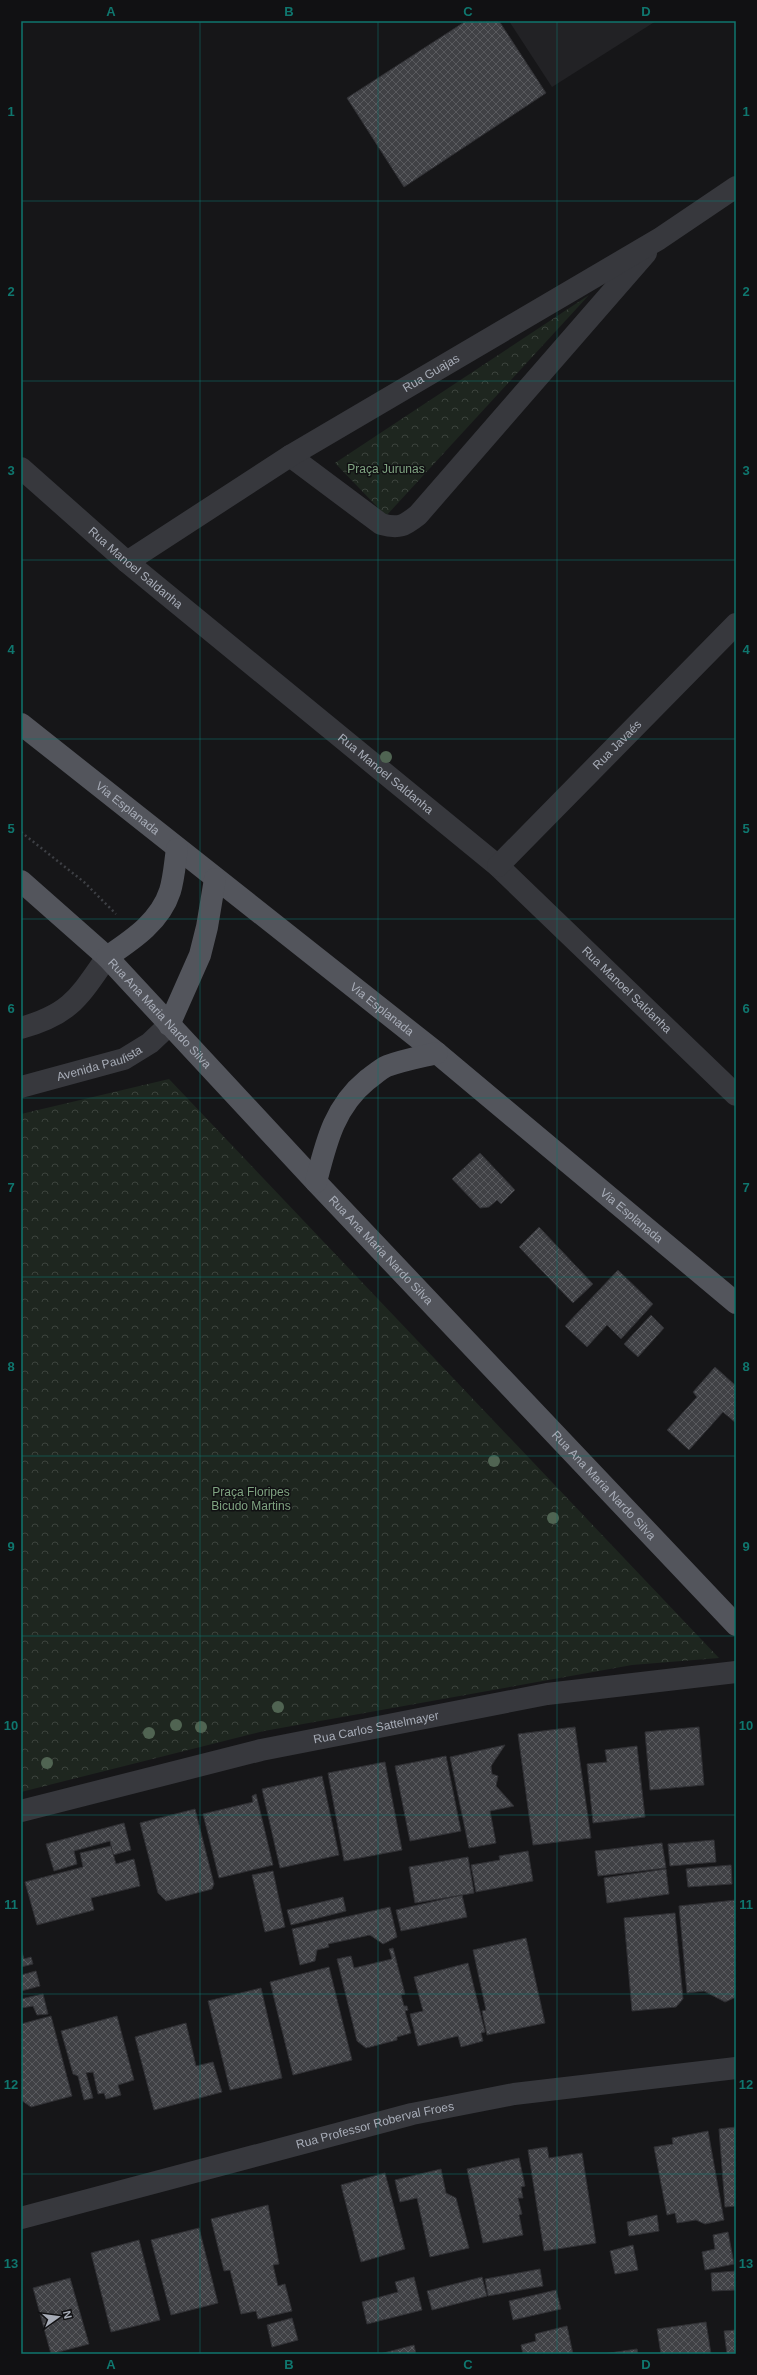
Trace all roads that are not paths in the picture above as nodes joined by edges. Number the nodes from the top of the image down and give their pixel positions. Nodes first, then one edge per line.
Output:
1 (736, 187) edge
2 (659, 239) junction
3 (290, 456) junction
4 (21, 468) edge
5 (127, 562) junction
6 (736, 624) edge
7 (21, 724) edge
8 (177, 849) junction
9 (498, 866) junction
10 (215, 879) junction
11 (21, 881) edge
12 (107, 956) junction
13 (169, 1025) junction
14 (21, 1028) edge
15 (437, 1054) junction
16 (21, 1087) edge
17 (736, 1095) edge
18 (316, 1182) junction
19 (736, 1303) edge
20 (736, 1625) edge
21 (736, 1672) edge
22 (21, 1811) edge
23 (736, 2068) edge
24 (21, 2218) edge

1 - 2 street, Rua Guajas
2 - 3 street, Rua Guajas
2 - 3 street
3 - 5 street, Rua Guajas
4 - 5 street, Rua Manoel Saldanha
5 - 9 street, Rua Manoel Saldanha
6 - 9 street, Rua Javaés
7 - 8 main road, Via Esplanada
8 - 10 main road, Via Esplanada
8 - 12 main road
9 - 17 street, Rua Manoel Saldanha
10 - 13 main road
10 - 15 main road, Via Esplanada
11 - 12 main road, Rua Ana Maria Nardo Silva
12 - 13 main road, Rua Ana Maria Nardo Silva
12 - 14 street
13 - 16 street, Avenida Paulista
13 - 18 main road, Rua Ana Maria Nardo Silva
15 - 18 main road
15 - 19 main road, Via Esplanada
18 - 20 main road, Rua Ana Maria Nardo Silva
21 - 22 street, Rua Carlos Sattelmayer
23 - 24 street, Rua Professor Roberval Froes

